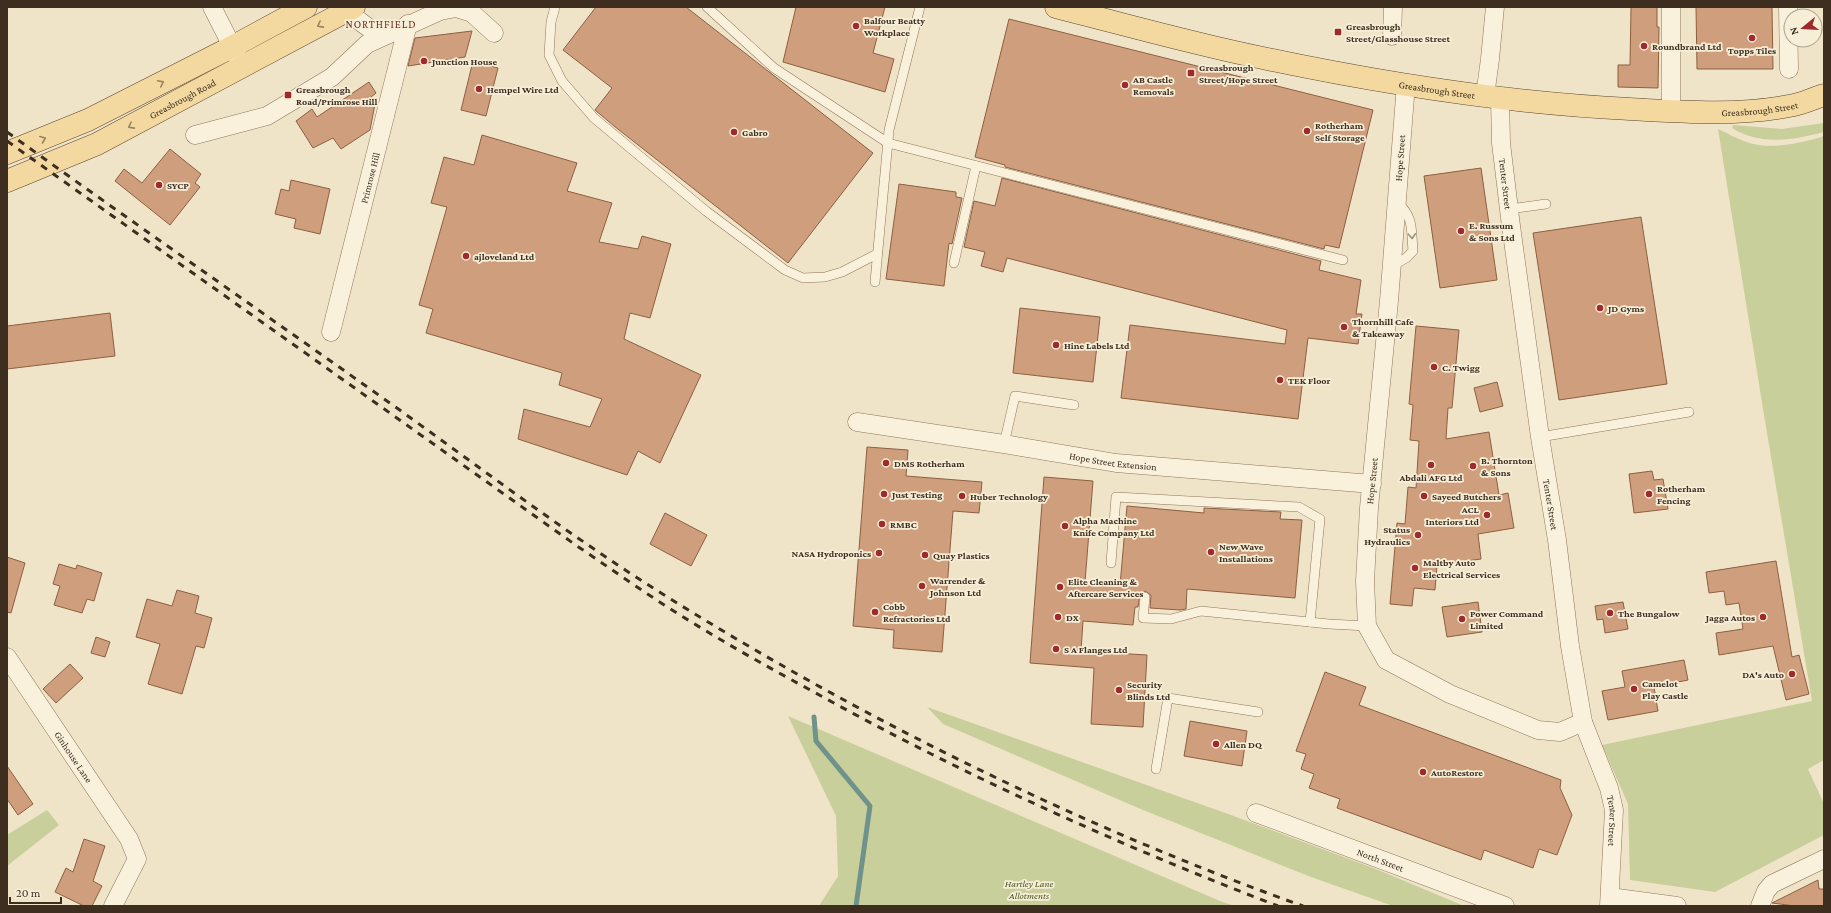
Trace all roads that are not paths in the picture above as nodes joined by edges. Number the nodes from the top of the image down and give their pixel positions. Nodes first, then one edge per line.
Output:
1 (212, 7) edge
2 (306, 7) edge
3 (555, 7) edge
4 (707, 7) edge
5 (920, 7) edge
6 (1056, 7) edge
7 (1393, 7) edge
8 (1495, 7) edge
9 (1671, 7) edge
10 (1788, 7) edge
11 (350, 9) edge
12 (440, 9) edge
13 (408, 24) junction
14 (494, 33) dead end
15 (1392, 36) dead end
16 (381, 37) junction
17 (232, 47) junction
18 (242, 66) junction
19 (1789, 69) dead end
20 (1406, 84) junction
21 (1824, 95) edge
22 (1492, 97) junction
23 (1671, 112) junction
24 (195, 135) dead end
25 (888, 143) junction
26 (7, 153) edge
27 (976, 166) junction
28 (7, 181) edge
29 (1546, 204) dead end
30 (1509, 209) junction
31 (877, 254) junction
32 (1343, 260) dead end
33 (954, 263) dead end
34 (874, 282) dead end
35 (330, 332) dead end
36 (1074, 405) dead end
37 (1689, 412) dead end
38 (857, 422) dead end
39 (1540, 437) junction
40 (1004, 444) junction
41 (1372, 484) junction
42 (1111, 563) dead end
43 (1145, 597) dead end
44 (1310, 622) junction
45 (1367, 626) junction
46 (7, 657) edge
47 (1258, 712) dead end
48 (1583, 722) junction
49 (1156, 769) dead end
50 (1256, 813) dead end
51 (1824, 859) edge
52 (1609, 902) edge
53 (113, 906) edge
54 (1505, 906) edge
55 (1676, 906) edge
56 (1760, 906) edge

1 - 17 street
2 - 17 main road
3 - 31 lane
4 - 25 lane
5 - 25 lane
6 - 20 main road, Greasbrough Street
7 - 15 street
8 - 22 street, Tenter Street
9 - 23 street
10 - 19 street
11 - 16 street
11 -> 18 main road, Greasbrough Road
12 - 13 street
12 - 14 street
13 - 16 street
13 - 35 street, Primrose Hill
16 - 24 street
17 - 18 street
26 -> 17 main road
18 -> 28 main road, Greasbrough Road
20 - 22 main road, Greasbrough Street
20 - 41 street, Hope Street
21 - 23 main road, Greasbrough Street
22 - 23 main road, Greasbrough Street
22 - 30 street, Tenter Street
25 - 27 lane
25 - 31 lane
27 - 32 lane
27 - 33 lane
29 - 30 lane
30 - 39 street, Tenter Street
31 - 34 lane
36 - 40 lane
37 - 39 lane
38 - 40 street, Hope Street Extension
39 - 48 street, Tenter Street
40 - 41 street, Hope Street Extension
41 - 45 street, Hope Street
42 - 44 lane
43 - 44 lane
44 - 45 lane
45 - 48 street, Hope Street
46 - 53 street, Ginhouse Lane
47 - 49 lane
48 - 52 street, Tenter Street
50 - 54 street, North Street
51 - 56 street
52 - 55 street

